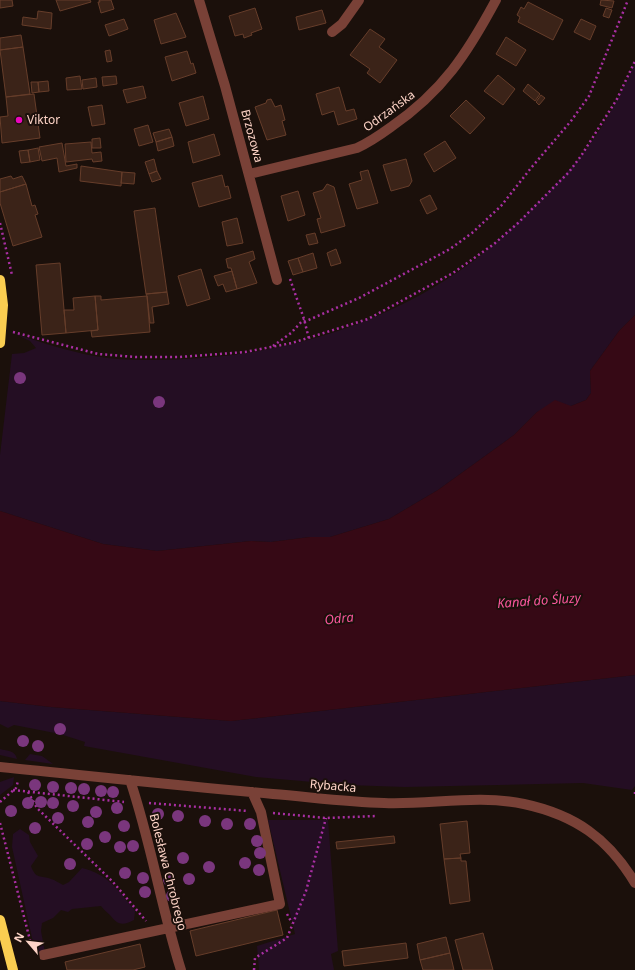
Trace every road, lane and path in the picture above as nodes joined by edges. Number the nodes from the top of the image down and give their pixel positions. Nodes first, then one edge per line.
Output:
1 (199, 0) edge
2 (359, 0) edge
3 (496, 0) edge
4 (628, 0) edge
5 (332, 32) dead end
6 (635, 61) edge
7 (249, 174) junction
8 (289, 275) dead end
9 (278, 280) dead end
10 (0, 281) edge
11 (304, 321) junction
12 (16, 332) dead end
13 (309, 339) junction
14 (0, 343) edge
15 (271, 347) junction
16 (0, 767) edge
17 (19, 777) dead end
18 (130, 780) junction
19 (14, 790) junction
20 (28, 792) junction
21 (252, 792) junction
22 (635, 792) edge
23 (635, 797) edge
24 (0, 802) edge
25 (137, 802) junction
26 (261, 812) junction
27 (0, 823) edge
28 (635, 883) edge
29 (0, 920) edge
30 (164, 930) junction
31 (33, 950) dead end
32 (42, 955) dead end
33 (12, 970) edge
34 (181, 970) edge
35 (254, 970) edge

1 - 7 street, Brzozowa
2 - 5 street
3 - 7 street, Odrzańska
4 - 11 path
6 - 13 path
7 - 9 street, Brzozowa
8 - 11 path
10 - 14 main road
11 - 13 path
11 - 15 path
12 - 15 path
13 - 15 path
16 - 18 street, Rybacka
17 - 19 path
18 - 21 street, Rybacka
18 - 25 street, Bolesława Chrobrego
19 - 20 path
19 - 24 path
20 - 25 path
20 - 30 path
21 - 26 street
21 - 28 street, Rybacka
22 - 23 path
25 - 26 path
25 - 30 street, Bolesława Chrobrego
26 - 30 street
26 - 35 path
27 - 31 path
29 - 33 main road
30 - 32 street
30 - 34 street, Bolesława Chrobrego

